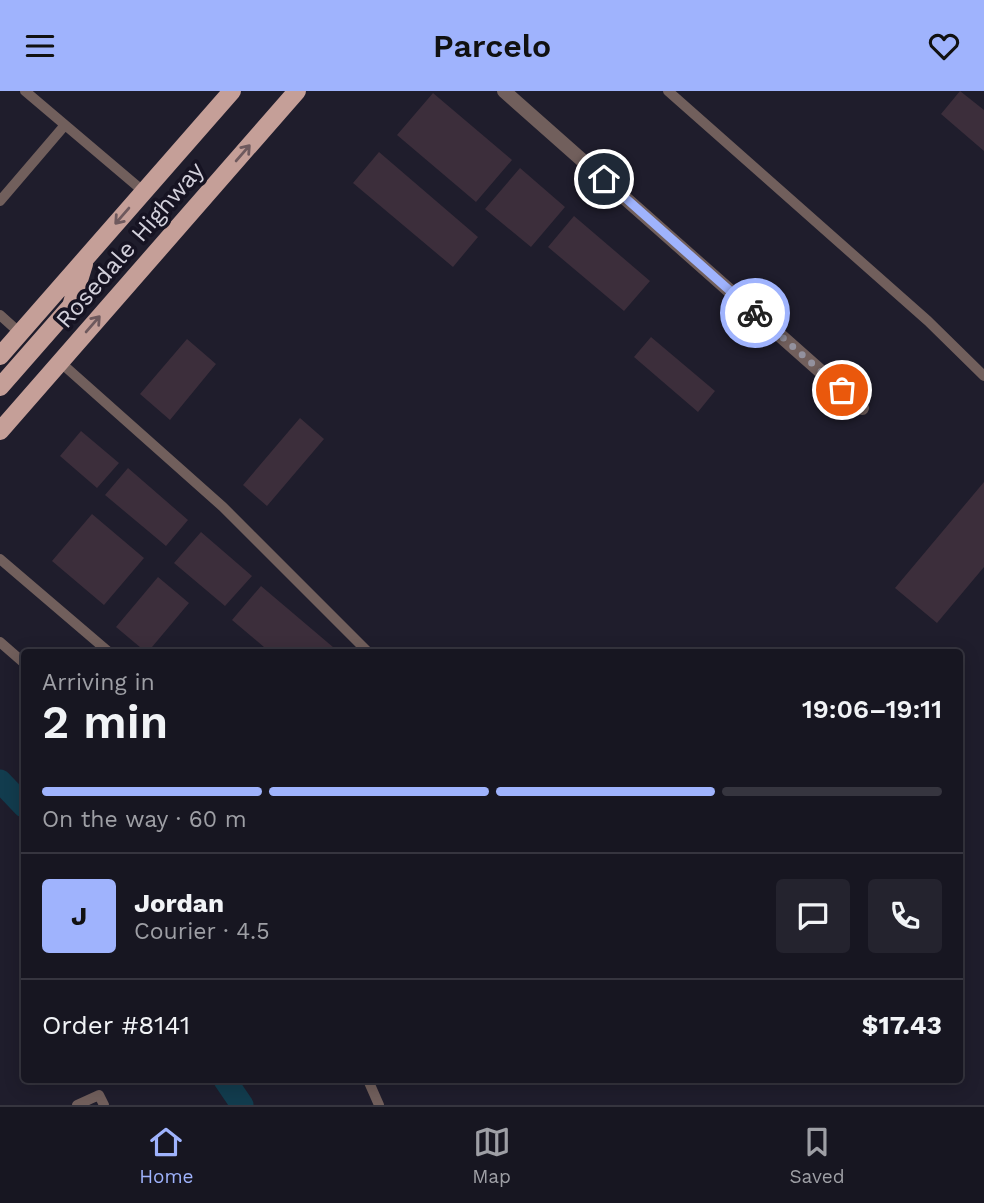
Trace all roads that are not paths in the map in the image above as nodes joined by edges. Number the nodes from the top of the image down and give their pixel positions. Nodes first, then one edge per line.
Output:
1 (25, 91) edge
2 (232, 91) edge
3 (297, 91) edge
4 (504, 91) edge
5 (668, 91) edge
6 (65, 125) junction
7 (143, 191) junction
8 (0, 201) edge
9 (86, 257) junction
10 (0, 315) edge
11 (20, 333) junction
12 (0, 356) edge
13 (60, 362) junction
14 (984, 376) edge
15 (0, 387) edge
16 (862, 408) dead end
17 (0, 431) edge
18 (0, 559) edge
19 (0, 642) edge
20 (105, 649) edge
21 (365, 649) edge
22 (21, 660) edge
23 (369, 1083) edge
24 (77, 1105) edge
25 (104, 1105) edge
26 (379, 1105) edge

1 - 6 lane
2 - 7 main road, Rosedale Highway
13 -> 3 main road, Rosedale Highway
4 - 16 street
5 - 14 lane
6 - 7 lane
6 - 8 lane
7 -> 9 main road, Rosedale Highway
9 - 11 main road, Rosedale Highway
9 - 15 main road
10 - 11 lane
11 - 12 main road, Rosedale Highway
13 - 17 main road, Rosedale Highway
13 - 21 lane
18 - 20 lane
19 - 22 lane
23 - 26 lane
24 - 25 lane

